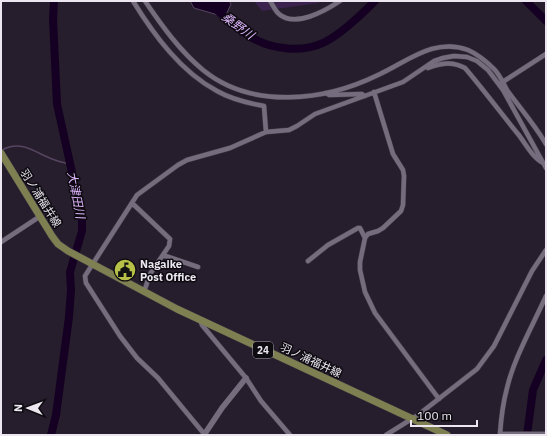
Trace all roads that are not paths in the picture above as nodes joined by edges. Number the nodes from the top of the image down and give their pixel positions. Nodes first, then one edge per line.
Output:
1 (133, 1) edge
2 (145, 1) edge
3 (270, 1) edge
4 (340, 1) edge
5 (546, 54) edge
6 (424, 69) junction
7 (503, 82) junction
8 (374, 92) junction
9 (326, 93) junction
10 (365, 96) junction
11 (266, 132) junction
12 (546, 144) edge
13 (1, 153) edge
14 (545, 166) edge
15 (132, 204) junction
16 (39, 217) junction
17 (365, 238) junction
18 (1, 242) edge
19 (546, 250) edge
20 (164, 255) junction
21 (308, 261) dead end
22 (92, 264) junction
23 (198, 268) dead end
24 (144, 292) junction
25 (546, 296) edge
26 (200, 320) junction
27 (246, 378) junction
28 (439, 399) junction
29 (411, 418) junction
30 (501, 434) edge
31 (546, 434) edge
32 (204, 435) edge
33 (290, 435) edge
34 (386, 435) edge
35 (447, 435) edge

1 - 11 street
2 - 9 street
3 - 4 street
5 - 7 street
6 - 7 street
6 - 8 street
6 - 14 street
7 - 9 street
7 - 12 street
7 - 14 street
8 - 10 street
8 - 17 street
9 - 10 street
10 - 11 street
11 - 15 street
13 - 16 main road, 羽ノ浦福井線 / 24
15 - 20 street
15 - 22 street
16 - 18 street
16 - 22 main road, 羽ノ浦福井線 / 24
17 - 21 street
17 - 28 street
19 - 28 street
20 - 23 street
20 - 24 street
22 - 24 main road, 羽ノ浦福井線 / 24
22 - 32 street
24 - 26 main road, 羽ノ浦福井線 / 24
25 - 30 street
26 - 27 street
26 - 29 main road, 羽ノ浦福井線 / 24
27 - 32 street
27 - 33 street
28 - 29 street
29 - 34 street
29 - 35 main road, 羽ノ浦福井線 / 24
30 - 31 street

